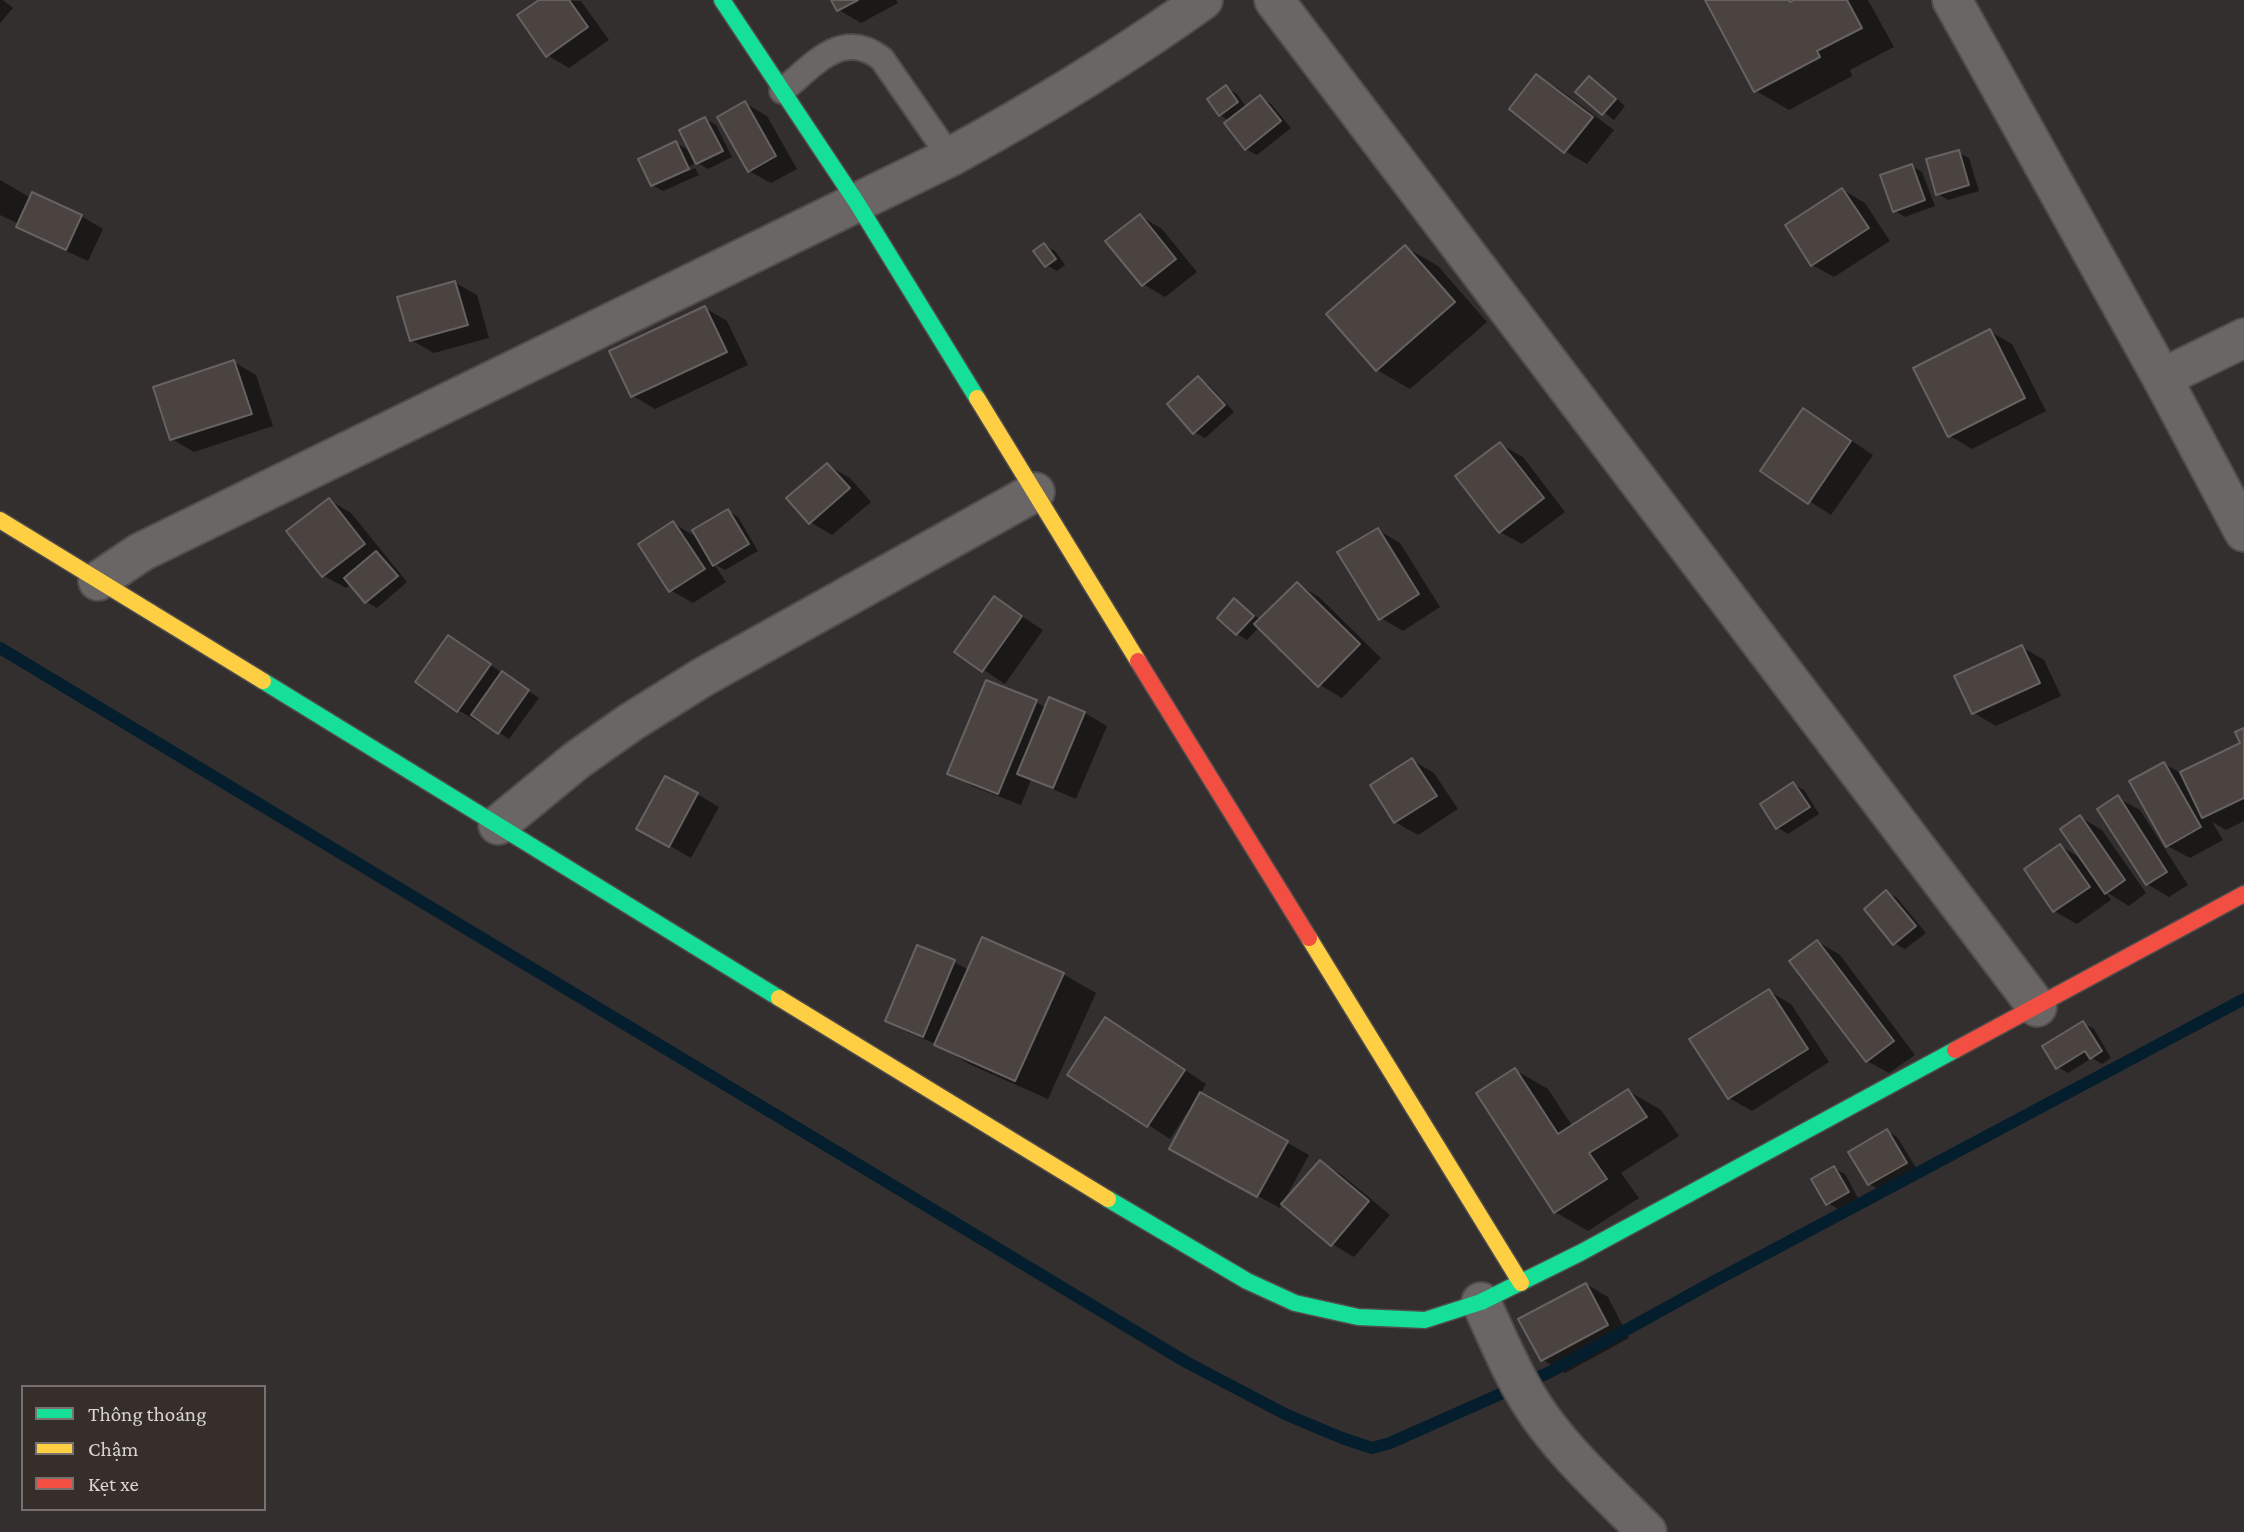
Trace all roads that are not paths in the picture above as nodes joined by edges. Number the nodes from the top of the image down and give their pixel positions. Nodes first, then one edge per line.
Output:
1 (722, 0) edge
2 (1203, 0) edge
3 (1274, 0) edge
4 (1952, 0) edge
5 (782, 91) junction
6 (950, 157) junction
7 (857, 203) junction
8 (2244, 338) edge
9 (2162, 378) junction
10 (1035, 492) junction
11 (0, 520) edge
12 (2244, 532) edge
13 (98, 581) junction
14 (498, 825) junction
15 (2244, 894) edge
16 (2037, 1007) junction
17 (1521, 1283) junction
18 (1481, 1302) junction
19 (1647, 1532) edge

1 - 5 main road
2 - 6 street
3 - 16 street
4 - 9 street
5 - 6 lane
5 - 7 main road
6 - 7 street
7 - 10 main road
7 - 13 street
8 - 9 street
9 - 12 street
10 - 14 street
10 - 17 main road
11 - 13 main road
13 - 14 main road
14 - 18 main road
15 - 16 main road
16 - 17 main road
17 - 18 main road
18 - 19 street

